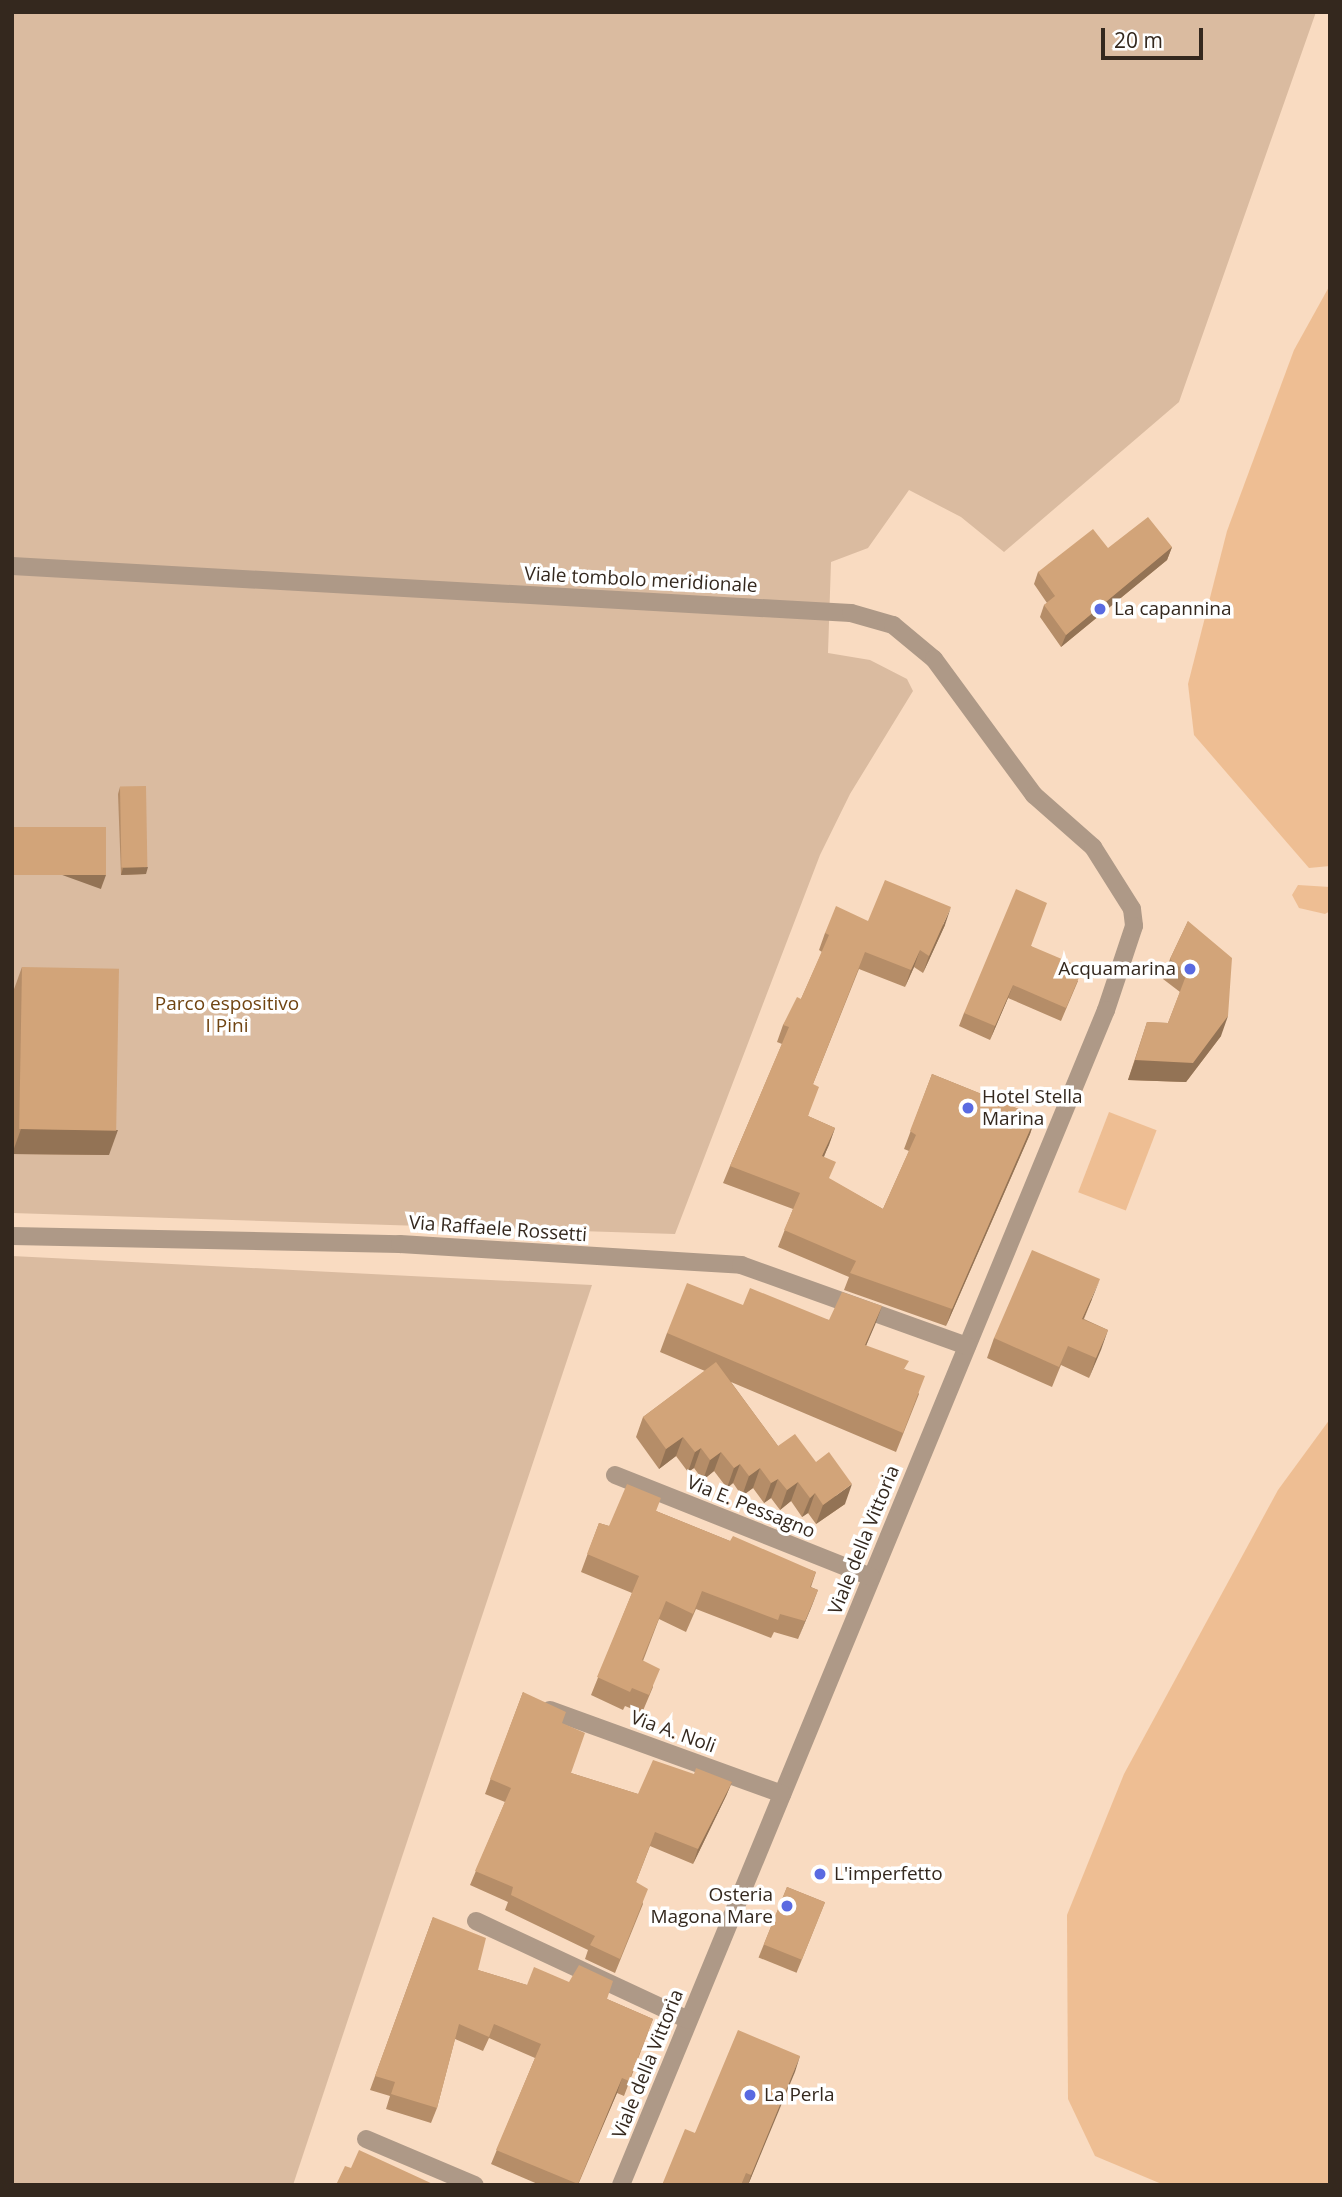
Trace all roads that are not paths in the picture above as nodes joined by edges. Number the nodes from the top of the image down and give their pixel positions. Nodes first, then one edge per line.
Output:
1 (12, 565) edge
2 (1132, 909) joint
3 (12, 1237) edge
4 (967, 1346) junction
5 (615, 1475) dead end
6 (871, 1577) junction
7 (550, 1710) edge
8 (782, 1794) junction
9 (476, 1921) dead end
10 (688, 2021) junction
11 (366, 2139) dead end
12 (475, 2185) edge
13 (621, 2185) edge

1 - 2 street, Viale tombolo meridionale
2 - 4 street, Viale della Vittoria
3 - 4 street, Via Raffaele Rossetti
4 - 6 street, Viale della Vittoria
5 - 6 street, Via E. Pessagno
6 - 8 street, Viale della Vittoria
7 - 8 street, Via A. Noli
8 - 10 street, Viale della Vittoria
9 - 10 street
10 - 13 street, Viale della Vittoria
11 - 12 street

